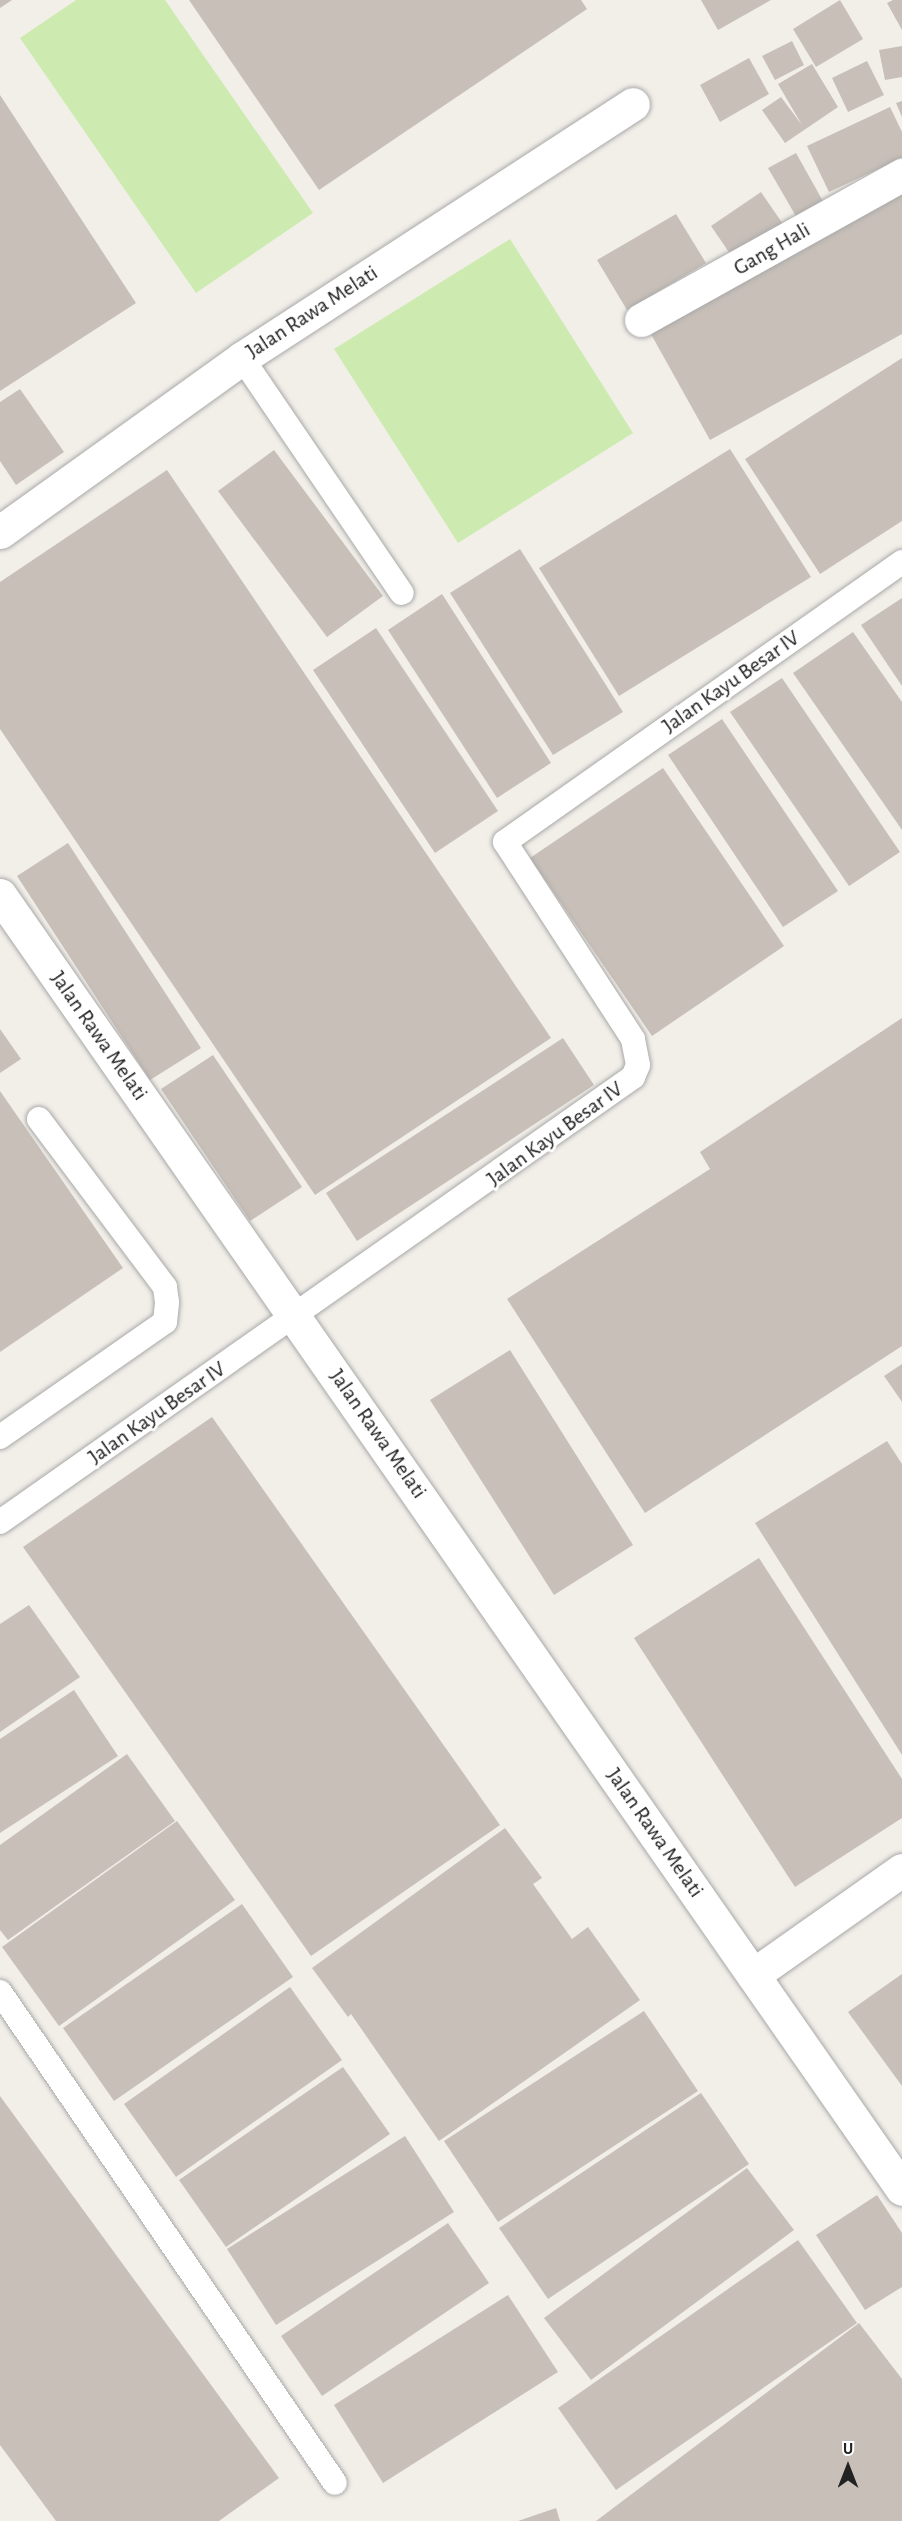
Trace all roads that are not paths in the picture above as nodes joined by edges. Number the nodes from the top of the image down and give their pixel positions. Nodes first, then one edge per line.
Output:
1 (633, 104) dead end
2 (902, 175) edge
3 (641, 320) dead end
4 (242, 358) junction
5 (0, 532) edge
6 (902, 562) edge
7 (402, 593) dead end
8 (0, 895) edge
9 (39, 1119) dead end
10 (297, 1317) junction
11 (0, 1437) edge
12 (0, 1522) edge
13 (902, 1870) edge
14 (753, 1975) junction
15 (0, 1992) edge
16 (902, 2189) edge
17 (335, 2483) dead end

1 - 4 street, Jalan Rawa Melati
2 - 3 street, Gang Hali
4 - 5 street, Jalan Rawa Melati
4 - 7 lane
6 - 10 lane, Jalan Kayu Besar IV
8 - 10 street, Jalan Rawa Melati
9 - 11 lane
10 - 12 lane, Jalan Kayu Besar IV
10 - 14 street, Jalan Rawa Melati
13 - 14 street
14 - 16 street, Jalan Rawa Melati
15 - 17 lane

